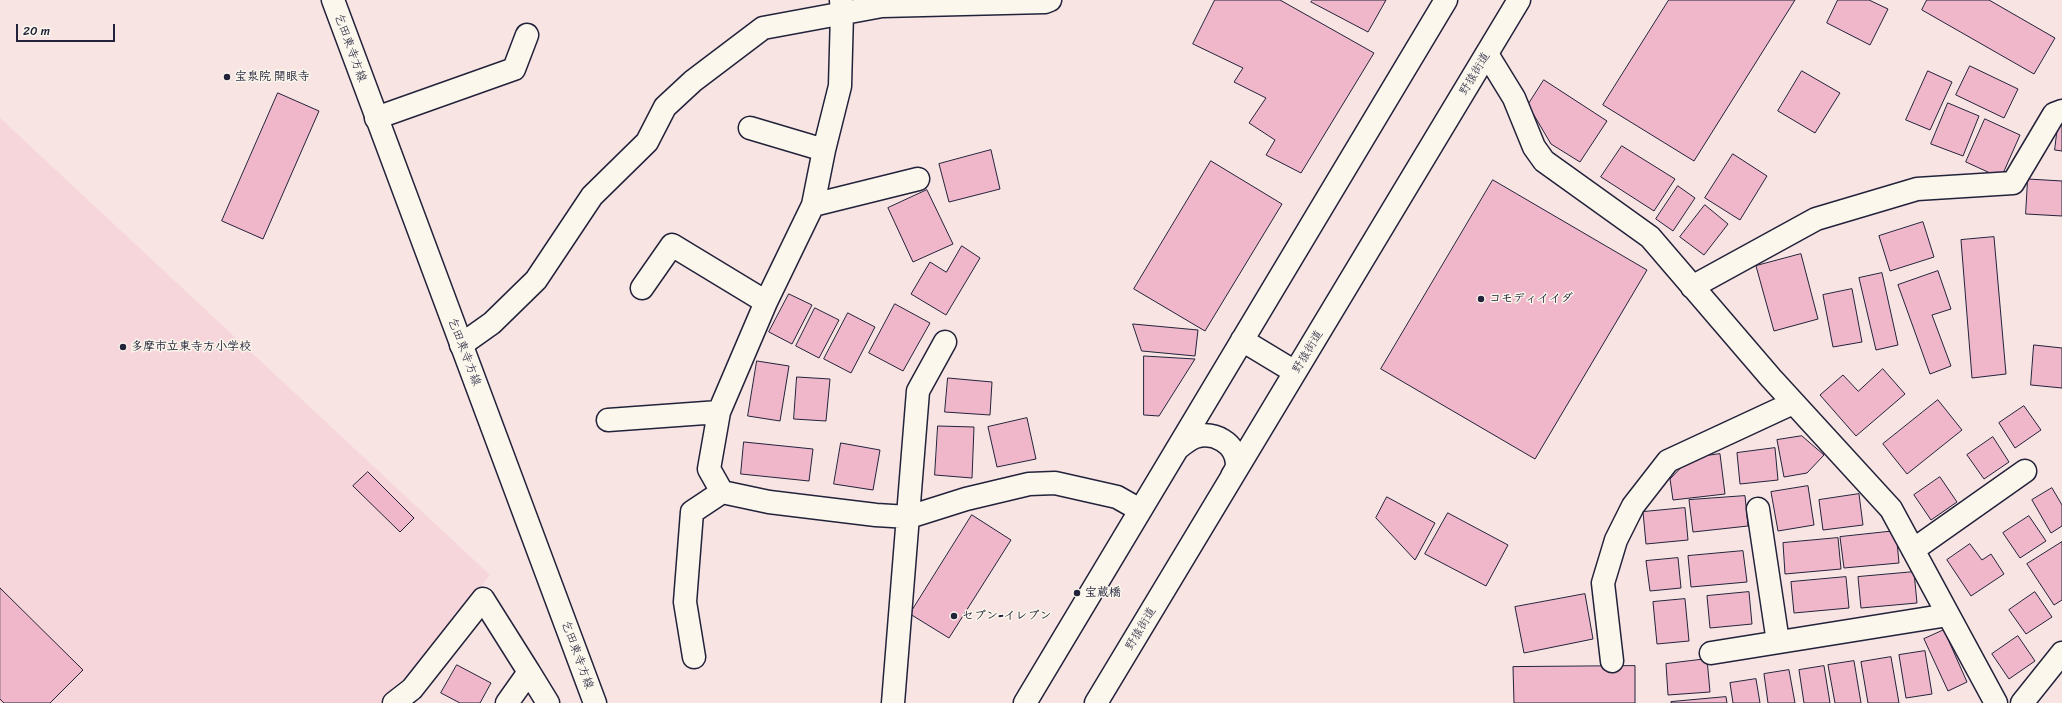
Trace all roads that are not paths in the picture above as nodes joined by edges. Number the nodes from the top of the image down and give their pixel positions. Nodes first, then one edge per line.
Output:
1 (333, 0) edge
2 (1050, 0) edge
3 (1446, 0) edge
4 (1519, 0) edge
5 (842, 6) edge
6 (527, 35) dead end
7 (1487, 54) junction
8 (2062, 110) edge
9 (376, 118) junction
10 (750, 128) dead end
11 (824, 150) junction
12 (918, 179) dead end
13 (813, 205) junction
14 (1692, 287) junction
15 (642, 288) dead end
16 (766, 302) junction
17 (1242, 340) junction
18 (945, 342) dead end
19 (461, 345) junction
20 (1295, 372) junction
21 (1793, 402) junction
22 (719, 412) junction
23 (608, 420) dead end
24 (1177, 449) junction
25 (2025, 471) dead end
26 (1231, 479) junction
27 (722, 492) junction
28 (1758, 509) dead end
29 (1140, 510) junction
30 (909, 517) junction
31 (1913, 550) junction
32 (1948, 615) junction
33 (1778, 642) junction
34 (1710, 653) dead end
35 (2062, 653) edge
36 (694, 657) dead end
37 (1612, 661) dead end
38 (529, 672) junction
39 (394, 703) edge
40 (507, 703) edge
41 (548, 703) edge
42 (595, 703) edge
43 (893, 703) edge
44 (1025, 703) edge
45 (1096, 703) edge
46 (1996, 703) edge
47 (2022, 703) edge

1 - 9 street, 乞田東寺方線
2 - 5 street
3 - 17 street
4 - 7 street, 野猿街道
5 - 11 street
5 - 19 street
6 - 9 street
7 - 14 street
7 - 20 street, 野猿街道
8 - 14 street
9 - 19 street, 乞田東寺方線
10 - 11 street
11 - 13 street
12 - 13 street
13 - 16 street
14 - 21 street
15 - 16 street
16 - 22 street
17 - 20 street
17 - 24 street
18 - 30 street
19 - 42 street, 乞田東寺方線
20 - 26 street, 野猿街道
21 - 31 street
21 - 37 street
22 - 23 street
22 - 27 street
24 - 26 street
24 - 29 street
25 - 31 street
26 - 45 street, 野猿街道
27 - 30 street
27 - 36 street
28 - 33 street
29 - 30 street
29 - 44 street
30 - 43 street
31 - 32 street
32 - 33 street
32 - 46 street
33 - 34 street
35 - 47 street
38 - 39 street
38 - 40 street
38 - 41 street

